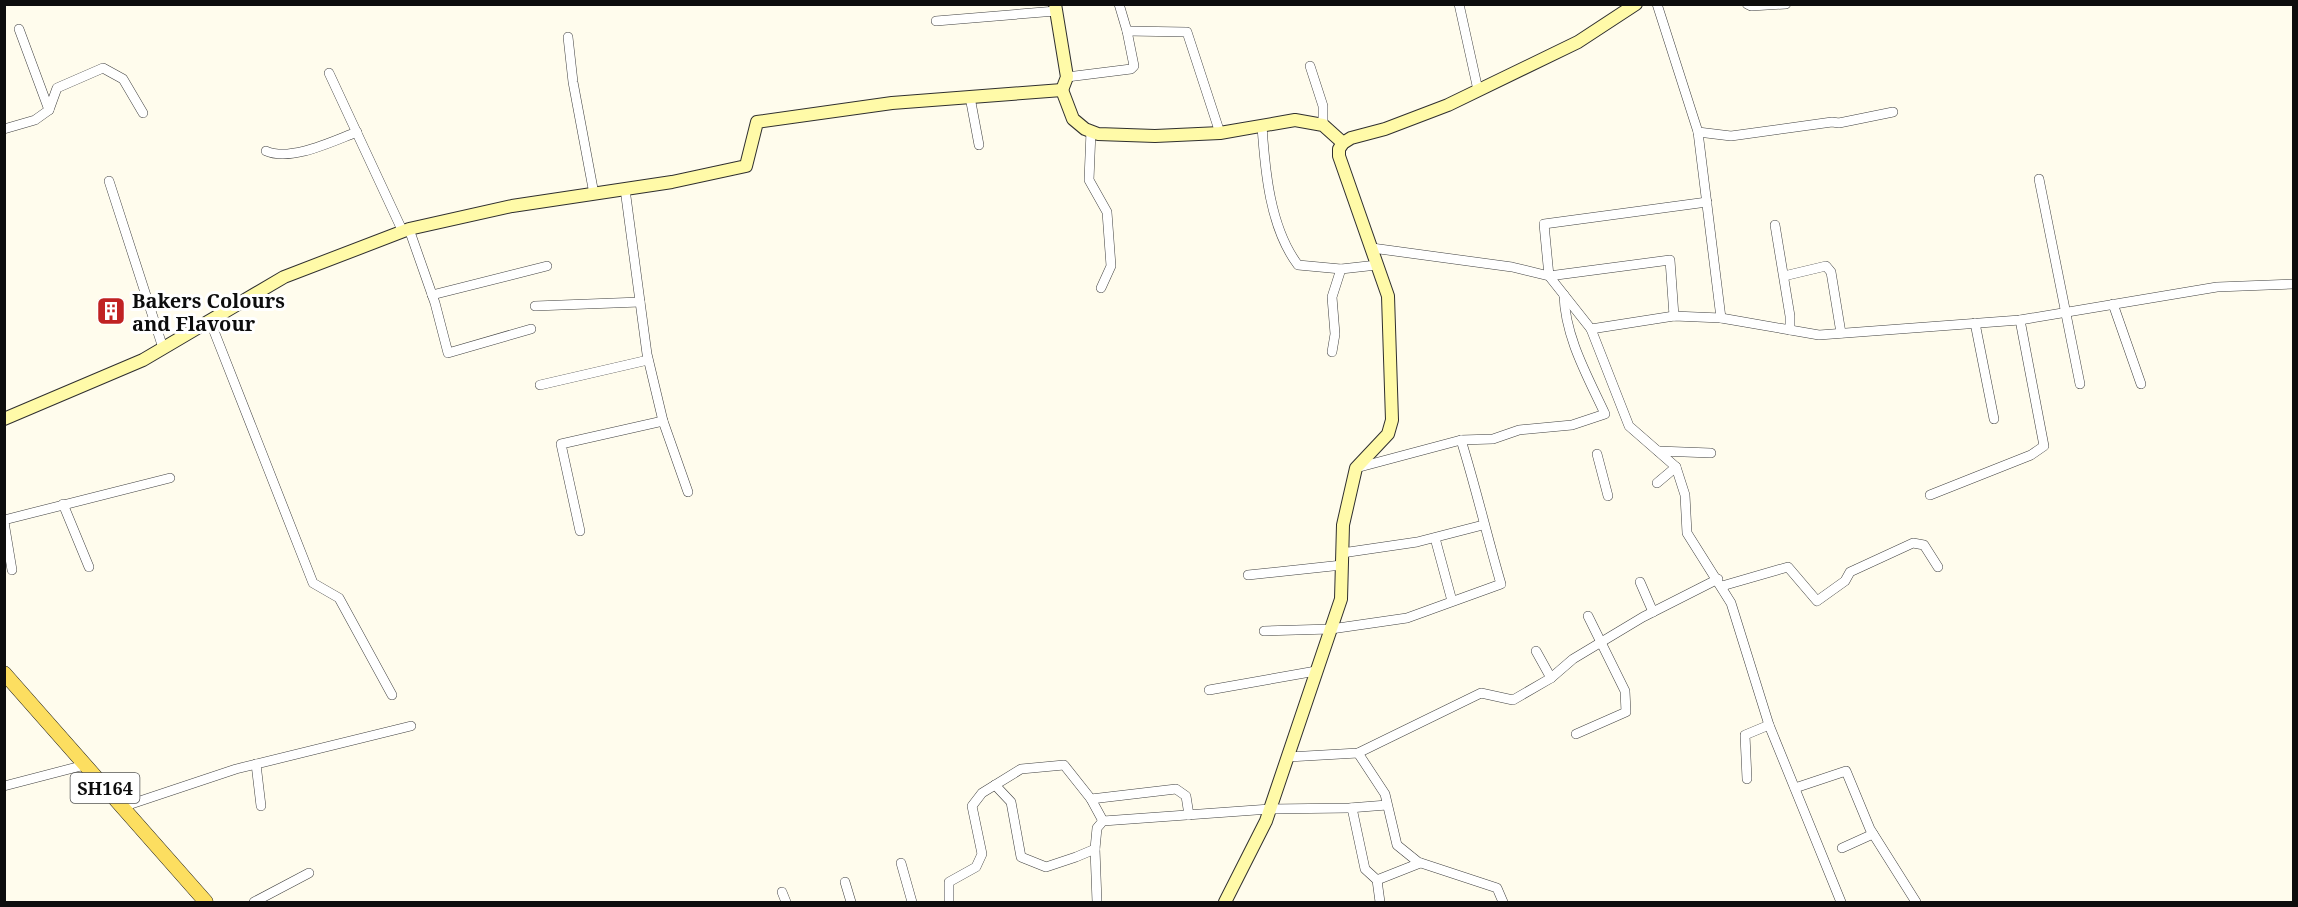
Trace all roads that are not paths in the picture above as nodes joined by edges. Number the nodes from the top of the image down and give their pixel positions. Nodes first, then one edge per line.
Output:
1 (1119, 4) edge
2 (1460, 4) edge
3 (1636, 4) edge
4 (1657, 4) edge
5 (1747, 4) edge
6 (1786, 4) edge
7 (1056, 8) edge
8 (936, 21) dead end
9 (19, 29) dead end
10 (1127, 31) junction
11 (568, 38) dead end
12 (1310, 66) dead end
13 (329, 73) dead end
14 (1067, 77) junction
15 (1062, 90) junction
16 (1478, 90) junction
17 (970, 97) junction
18 (49, 110) junction
19 (1893, 112) dead end
20 (142, 113) dead end
21 (1323, 125) junction
22 (1262, 126) junction
23 (4, 129) edge
24 (357, 132) junction
25 (1091, 132) junction
26 (1698, 132) junction
27 (1220, 133) junction
28 (1343, 143) junction
29 (979, 145) dead end
30 (266, 151) dead end
31 (2039, 179) dead end
32 (109, 181) dead end
33 (625, 189) junction
34 (594, 194) junction
35 (1707, 202) junction
36 (1775, 225) dead end
37 (406, 231) junction
38 (1371, 248) junction
39 (1377, 265) junction
40 (547, 266) dead end
41 (1341, 269) junction
42 (1549, 276) junction
43 (1784, 276) junction
44 (2294, 284) edge
45 (1101, 288) dead end
46 (432, 295) junction
47 (1564, 295) junction
48 (640, 302) junction
49 (2113, 304) junction
50 (535, 306) dead end
51 (2064, 312) junction
52 (1674, 316) junction
53 (1721, 318) junction
54 (2020, 320) junction
55 (210, 321) junction
56 (1975, 323) junction
57 (531, 329) dead end
58 (1591, 329) junction
59 (1790, 330) junction
60 (1841, 333) junction
61 (163, 348) junction
62 (1332, 352) dead end
63 (648, 360) junction
64 (2080, 384) dead end
65 (2141, 384) dead end
66 (540, 385) dead end
67 (4, 419) edge
68 (1994, 419) dead end
69 (663, 421) junction
70 (1461, 441) junction
71 (1658, 451) junction
72 (1711, 453) dead end
73 (1597, 454) dead end
74 (1676, 467) junction
75 (1356, 468) junction
76 (170, 478) dead end
77 (1657, 483) dead end
78 (688, 492) dead end
79 (1930, 495) dead end
80 (1608, 496) dead end
81 (63, 504) junction
82 (4, 521) edge
83 (1483, 525) junction
84 (580, 531) dead end
85 (1435, 538) junction
86 (1342, 559) junction
87 (89, 567) dead end
88 (1938, 567) dead end
89 (12, 570) dead end
90 (1248, 574) dead end
91 (1640, 582) dead end
92 (1720, 583) junction
93 (1452, 601) junction
94 (1653, 612) junction
95 (1588, 616) dead end
96 (1331, 629) junction
97 (1264, 631) dead end
98 (1601, 642) junction
99 (1536, 651) dead end
100 (1316, 671) junction
101 (4, 673) edge
102 (1551, 678) junction
103 (1209, 690) dead end
104 (392, 695) dead end
105 (1769, 725) junction
106 (411, 726) dead end
107 (1576, 734) dead end
108 (1358, 753) junction
109 (1288, 757) junction
110 (256, 764) junction
111 (85, 765) junction
112 (1747, 779) dead end
113 (995, 785) junction
114 (4, 786) edge
115 (1795, 788) junction
116 (1091, 799) junction
117 (1387, 805) junction
118 (261, 806) dead end
119 (122, 807) junction
120 (1352, 808) junction
121 (1270, 809) junction
122 (1188, 815) junction
123 (1103, 821) junction
124 (1873, 834) junction
125 (1842, 848) dead end
126 (1095, 849) junction
127 (901, 863) dead end
128 (1420, 863) junction
129 (309, 873) dead end
130 (1377, 880) junction
131 (845, 882) dead end
132 (782, 892) dead end
133 (201, 902) edge
134 (254, 903) edge
135 (786, 903) edge
136 (851, 903) edge
137 (912, 903) edge
138 (949, 903) edge
139 (1097, 903) edge
140 (1225, 903) edge
141 (1380, 903) edge
142 (1503, 903) edge
143 (1841, 903) edge
144 (1916, 903) edge

1 - 10 street
2 - 16 street
3 - 16 street
4 - 26 street
5 - 6 street
7 - 8 street
7 - 14 street
9 - 18 street
10 - 14 street
10 - 27 street
11 - 34 street
12 - 21 street
13 - 24 street
14 - 15 street
15 - 17 street
15 - 25 street
16 - 28 street
17 - 29 street
17 - 33 street
18 - 20 street
18 - 23 street
19 - 26 street
21 - 22 street
21 - 28 street
22 - 27 street
22 - 41 street
24 - 30 street
24 - 37 street
25 - 27 street
25 - 45 street
26 - 35 street
28 - 38 street
31 - 51 street
32 - 61 street
33 - 34 street
33 - 48 street
34 - 37 street
35 - 42 street
35 - 53 street
36 - 43 street
37 - 46 street
37 - 55 street
38 - 39 street
38 - 42 street
39 - 41 street
39 - 75 street
40 - 46 street
41 - 62 street
42 - 47 street
42 - 52 street
43 - 59 street
43 - 60 street
44 - 49 street
46 - 57 street
47 - 58 street
47 - 70 street
48 - 50 street
48 - 63 street
49 - 51 street
49 - 65 street
51 - 54 street
51 - 64 street
52 - 53 street
52 - 58 street
53 - 59 street
54 - 56 street
54 - 79 street
55 - 61 street
55 - 104 street
56 - 60 street
56 - 68 street
58 - 71 street
59 - 60 street
61 - 67 street
63 - 66 street
63 - 69 street
69 - 78 street
69 - 84 street
70 - 75 street
70 - 83 street
71 - 72 street
71 - 74 street
73 - 80 street
74 - 77 street
74 - 92 street
75 - 86 street
76 - 81 street
81 - 82 street
81 - 87 street
82 - 89 street
83 - 85 street
83 - 93 street
85 - 86 street
85 - 93 street
86 - 90 street
86 - 96 street
88 - 92 street
91 - 94 street
92 - 94 street
92 - 105 street
93 - 96 street
94 - 98 street
95 - 98 street
96 - 97 street
96 - 100 street
98 - 102 street
98 - 107 street
99 - 102 street
100 - 103 street
100 - 109 street
101 - 111 main road, SH164
102 - 108 street
105 - 112 street
105 - 115 street
106 - 110 street
108 - 109 street
108 - 117 street
109 - 121 street
110 - 118 street
110 - 119 street
111 - 114 street
111 - 119 main road, SH164
113 - 116 street
113 - 126 street
113 - 138 street
115 - 124 street
115 - 143 street
116 - 122 street
116 - 123 street
117 - 120 street
117 - 128 street
119 - 133 main road, SH164
120 - 121 street
120 - 130 street
121 - 122 street
121 - 140 street
122 - 123 street
123 - 126 street
124 - 125 street
124 - 144 street
126 - 139 street
127 - 137 street
128 - 130 street
128 - 142 street
129 - 134 street
130 - 141 street
131 - 136 street
132 - 135 street

